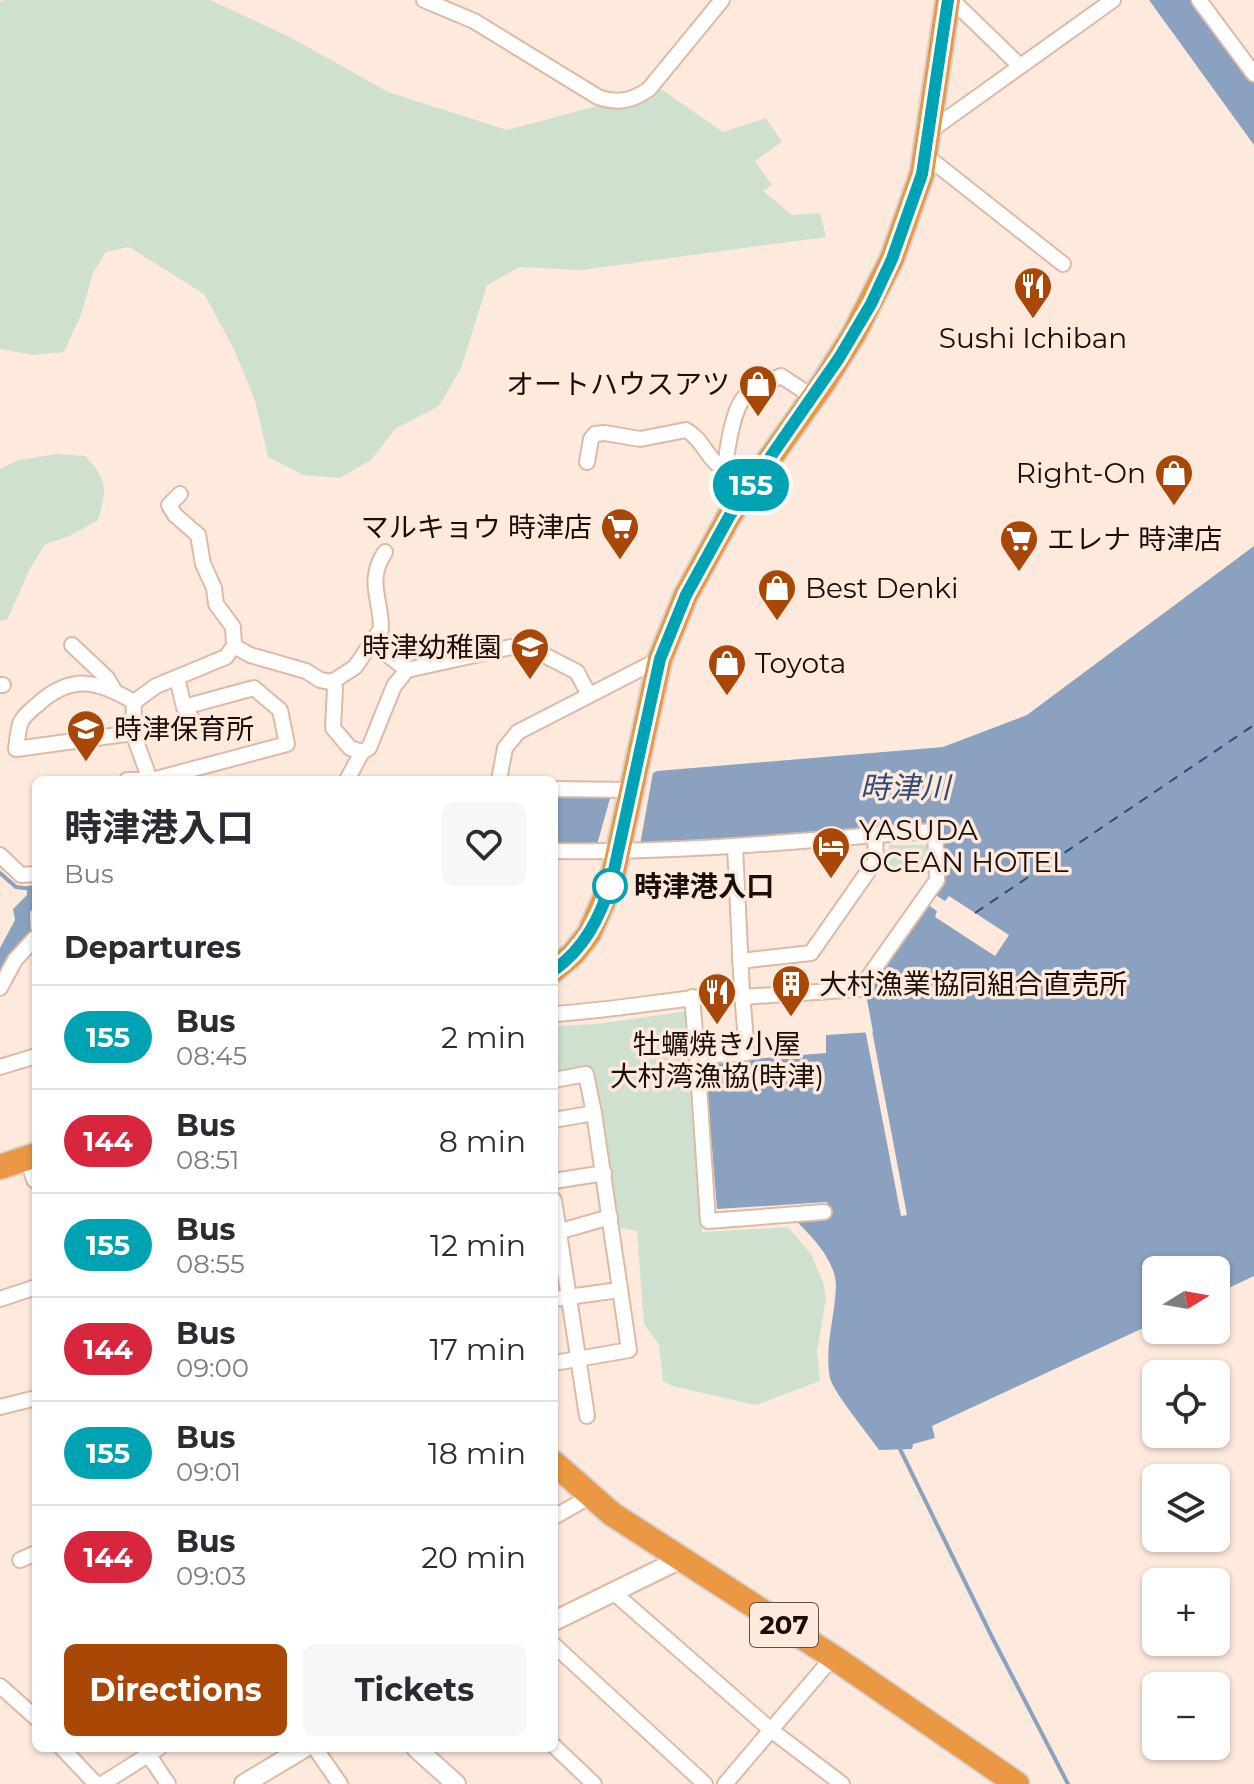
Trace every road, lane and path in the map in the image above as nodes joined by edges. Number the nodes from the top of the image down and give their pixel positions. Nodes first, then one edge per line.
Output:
1 (424, 0) edge
2 (722, 0) edge
3 (950, 0) edge
4 (1113, 0) edge
5 (1199, 0) edge
6 (1019, 65) junction
7 (1254, 74) edge
8 (928, 143) junction
9 (1063, 264) dead end
10 (813, 397) junction
11 (587, 462) dead end
12 (726, 471) junction
13 (180, 494) dead end
14 (739, 503) junction
15 (385, 552) dead end
16 (371, 642) junction
17 (72, 645) dead end
18 (234, 646) junction
19 (660, 659) junction
20 (407, 670) junction
21 (177, 678) junction
22 (332, 682) junction
23 (114, 690) junction
24 (589, 695) junction
25 (134, 702) junction
26 (184, 707) junction
27 (196, 725) dead end
28 (133, 733) junction
29 (16, 749) junction
30 (0, 750) edge
31 (362, 752) junction
32 (149, 776) edge
33 (165, 776) edge
34 (349, 776) edge
35 (500, 776) edge
36 (633, 778) junction
37 (558, 788) edge
38 (875, 835) junction
39 (735, 846) junction
40 (558, 851) edge
41 (620, 852) junction
42 (0, 855) edge
43 (32, 874) edge
44 (32, 941) edge
45 (740, 961) junction
46 (558, 966) edge
47 (0, 988) edge
48 (742, 995) junction
49 (692, 997) junction
50 (558, 1014) edge
51 (697, 1056) junction
52 (32, 1057) edge
53 (0, 1067) edge
54 (558, 1079) edge
55 (594, 1113) junction
56 (558, 1119) edge
57 (32, 1164) edge
58 (0, 1167) edge
59 (604, 1173) junction
60 (558, 1180) edge
61 (824, 1212) dead end
62 (610, 1217) junction
63 (558, 1232) edge
64 (558, 1259) edge
65 (32, 1288) edge
66 (619, 1290) junction
67 (561, 1298) edge
68 (0, 1299) edge
69 (578, 1359) junction
70 (558, 1362) edge
71 (32, 1399) edge
72 (0, 1407) edge
73 (587, 1416) dead end
74 (558, 1467) edge
75 (591, 1496) junction
76 (558, 1515) edge
77 (32, 1555) edge
78 (681, 1559) junction
79 (20, 1560) dead end
80 (613, 1592) junction
81 (558, 1619) edge
82 (558, 1649) edge
83 (833, 1657) junction
84 (0, 1686) edge
85 (32, 1714) edge
86 (771, 1730) junction
87 (558, 1750) edge
88 (65, 1752) edge
89 (147, 1752) edge
90 (151, 1752) edge
91 (297, 1752) edge
92 (318, 1752) edge
93 (420, 1752) edge
94 (448, 1781) edge
95 (96, 1784) edge
96 (102, 1784) edge
97 (168, 1784) edge
98 (244, 1784) edge
99 (340, 1784) edge
100 (594, 1784) edge
101 (705, 1784) edge
102 (725, 1784) edge
103 (842, 1784) edge
104 (1017, 1784) edge

1 - 2 street
3 - 6 street
3 - 8 highway
4 - 6 street
5 - 7 street
6 - 8 street
8 - 9 street
8 - 10 highway
10 - 12 street
10 - 14 highway
11 - 12 street
12 - 14 street
13 - 18 street
14 - 19 highway
15 - 16 street
16 - 20 street
16 - 22 street
17 - 23 street
18 - 21 street
18 - 22 street
19 - 24 street
19 - 36 highway
20 - 24 street
20 - 31 street
21 - 25 street
21 - 26 street
22 - 31 street
23 - 25 street
23 - 29 street
24 - 35 street
25 - 28 street
26 - 27 street
26 - 33 street
28 - 29 street
28 - 32 street
29 - 30 street
31 - 34 street
36 - 37 street
36 - 41 highway
38 - 39 street
38 - 45 street
38 - 48 street
39 - 41 street
39 - 45 street
40 - 41 street
41 - 46 highway
42 - 43 street
44 - 47 street
45 - 48 street
48 - 49 street
48 - 51 street
49 - 50 street
49 - 51 street
51 - 61 street
52 - 53 street
54 - 55 street
55 - 56 street
55 - 59 street
57 - 58 highway
59 - 60 street
59 - 62 street
62 - 63 street
62 - 66 street
64 - 67 street
65 - 68 street
66 - 67 street
66 - 69 street
67 - 69 street
69 - 70 street
69 - 73 street
71 - 72 street
74 - 75 highway, 207
75 - 76 street
75 - 78 highway, 207
77 - 79 street
78 - 80 street
78 - 83 highway, 207
80 - 81 street
80 - 86 street
82 - 101 street
83 - 86 street
83 - 104 highway, 207
84 - 85 street
86 - 102 street
86 - 103 street
87 - 100 street
88 - 95 street
89 - 96 street
90 - 97 street
91 - 98 street
92 - 99 street
93 - 94 street

